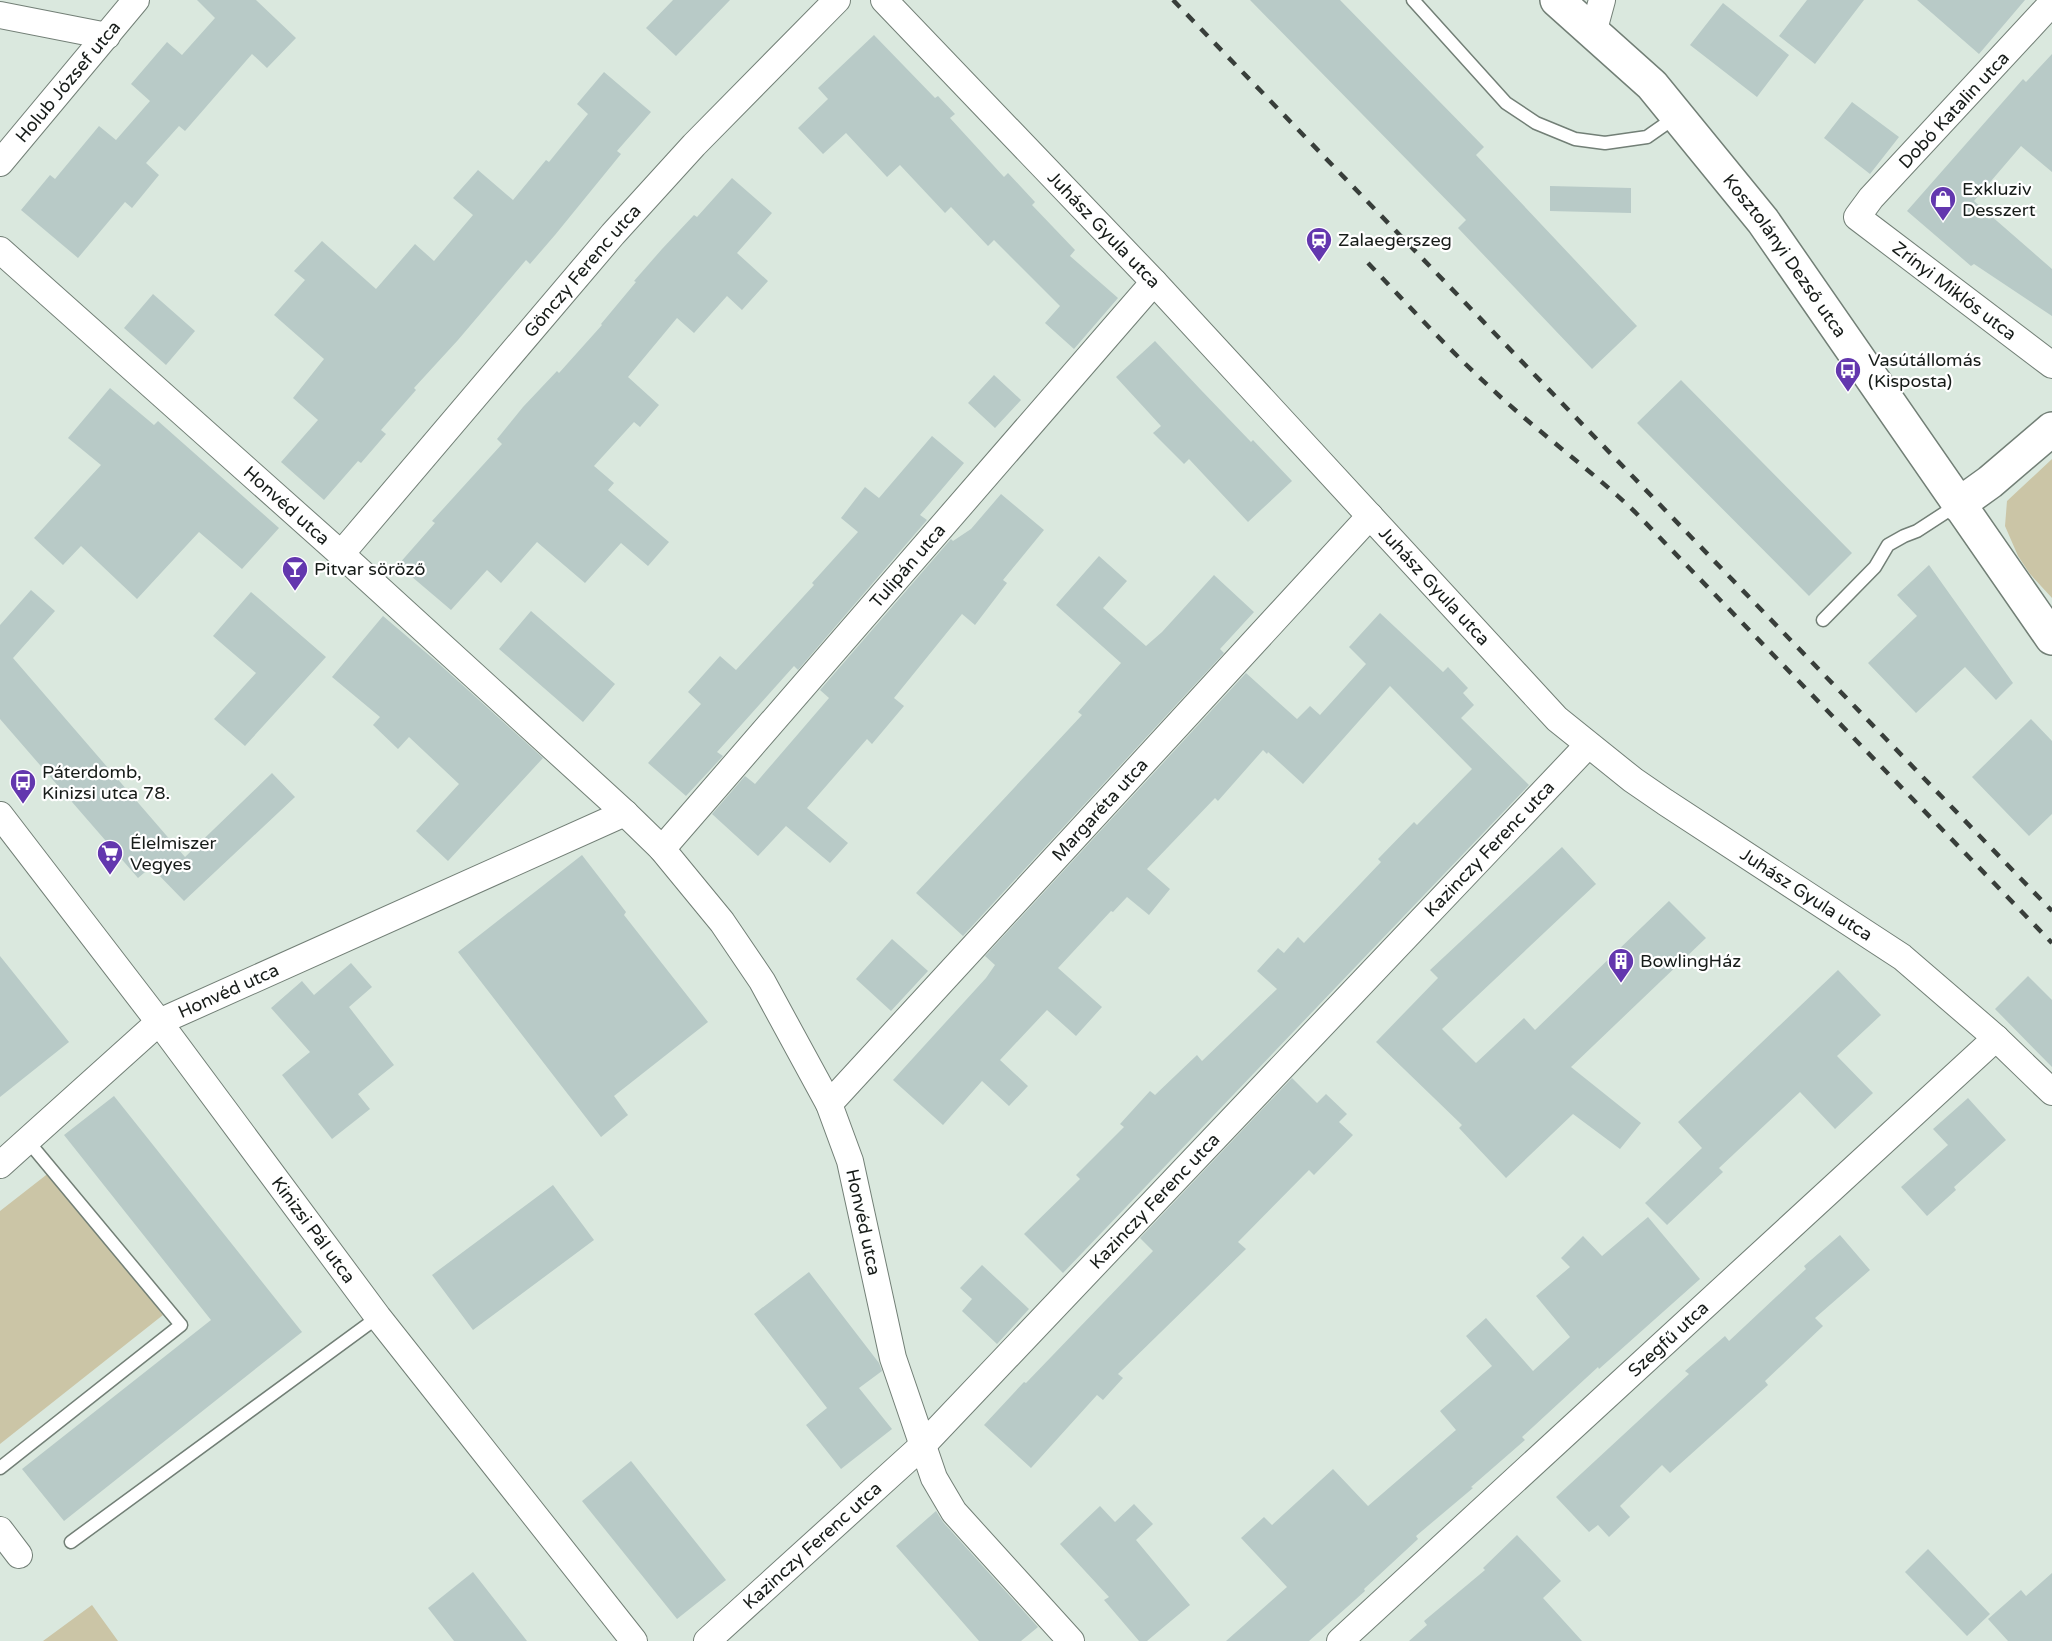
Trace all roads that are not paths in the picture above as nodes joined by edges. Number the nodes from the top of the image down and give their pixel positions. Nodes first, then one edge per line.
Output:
1 (136, 0) edge
2 (837, 0) edge
3 (884, 0) edge
4 (1413, 0) edge
5 (1557, 0) edge
6 (1602, 0) edge
7 (2052, 3) edge
8 (0, 15) edge
9 (1593, 33) junction
10 (107, 36) junction
11 (1677, 116) junction
12 (0, 162) edge
13 (1857, 217) joint
14 (0, 250) edge
15 (1154, 282) junction
16 (2052, 365) edge
17 (2052, 429) edge
18 (1958, 505) junction
19 (1370, 516) junction
20 (340, 554) junction
21 (1823, 620) dead end
22 (2052, 638) edge
23 (1588, 745) junction
24 (625, 813) junction
25 (0, 815) edge
26 (662, 849) junction
27 (159, 1023) junction
28 (1996, 1038) junction
29 (2052, 1092) edge
30 (829, 1104) junction
31 (27, 1140) junction
32 (0, 1164) edge
33 (378, 1317) junction
34 (922, 1446) junction
35 (0, 1468) edge
36 (0, 1530) edge
37 (71, 1542) dead end
38 (19, 1555) dead end
39 (634, 1641) edge
40 (707, 1641) edge
41 (1071, 1641) edge
42 (1340, 1641) edge

1 - 10 street, Holub József utca
2 - 20 street, Gönczy Ferenc utca
3 - 15 street, Juhász Gyula utca
4 - 11 lane
5 - 9 main road
6 - 9 street
7 - 13 street, Dobó Katalin utca
8 - 10 street
9 - 11 main road, Kosztolányi Dezső utca
10 - 12 street, Holub József utca
11 - 18 main road, Kosztolányi Dezső utca
13 - 16 street, Zrínyi Miklós utca
14 - 20 street, Honvéd utca
15 - 19 street, Juhász Gyula utca
15 - 26 street, Tulipán utca
17 - 18 main road
18 - 21 lane
18 - 22 main road, Kosztolányi Dezső utca
19 - 23 street, Juhász Gyula utca
19 - 30 street, Margaréta utca
20 - 24 street, Honvéd utca
23 - 28 street, Juhász Gyula utca
23 - 34 street, Kazinczy Ferenc utca
24 - 26 street, Honvéd utca
24 - 27 street, Honvéd utca
25 - 27 street, Kinizsi Pál utca
26 - 30 street, Honvéd utca
27 - 31 street, Honvéd utca
27 - 33 street, Kinizsi Pál utca
28 - 29 street, Juhász Gyula utca
28 - 42 street, Szegfű utca
30 - 34 street, Honvéd utca
31 - 32 street, Honvéd utca
31 - 35 lane
33 - 37 lane
33 - 39 street, Kinizsi Pál utca
34 - 40 street, Kazinczy Ferenc utca
34 - 41 street, Honvéd utca
36 - 38 street

